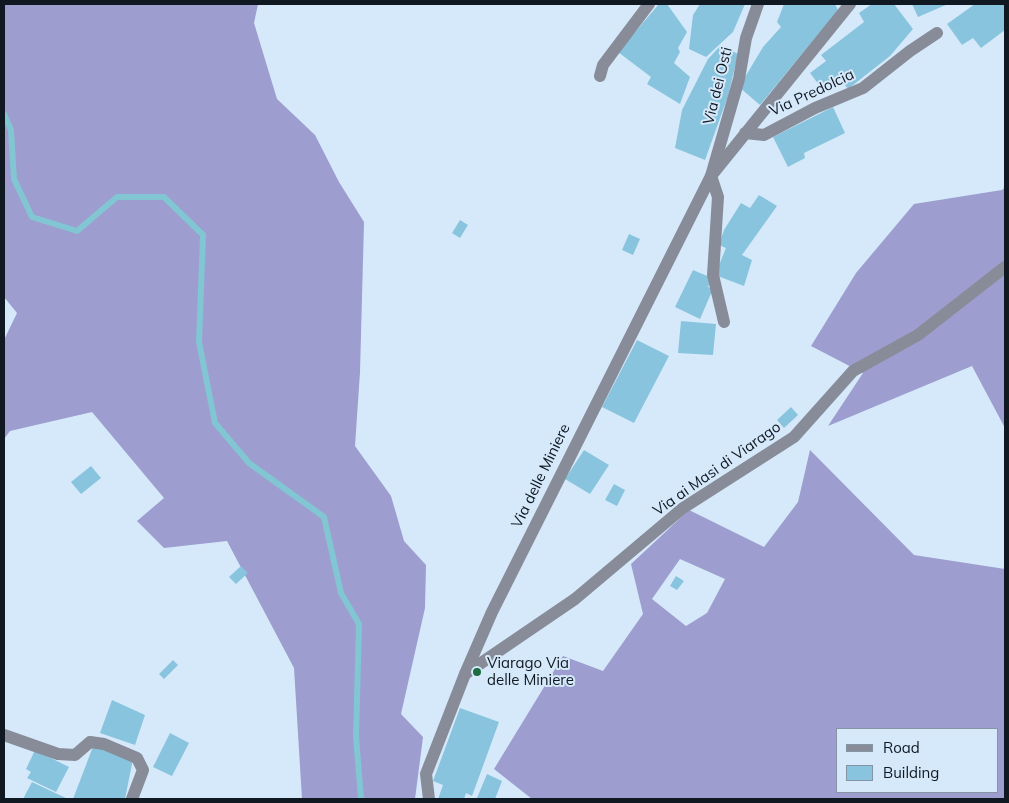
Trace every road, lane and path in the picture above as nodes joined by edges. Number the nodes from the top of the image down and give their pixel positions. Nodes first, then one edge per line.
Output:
1 (649, 4) edge
2 (758, 4) edge
3 (850, 4) edge
4 (937, 33) dead end
5 (600, 76) dead end
6 (745, 133) junction
7 (711, 176) junction
8 (1005, 267) edge
9 (724, 322) dead end
10 (465, 674) junction
11 (4, 735) edge
12 (132, 799) edge
13 (429, 799) edge

1 - 5 street
2 - 7 street, Via dei Osti
3 - 6 street, Via Predolcia
4 - 6 street, Via Predolcia
6 - 7 street, Via Predolcia
7 - 9 street
7 - 10 street, Via delle Miniere
8 - 10 street, Via ai Masi di Viarago
10 - 13 street, Via delle Miniere
11 - 12 street

